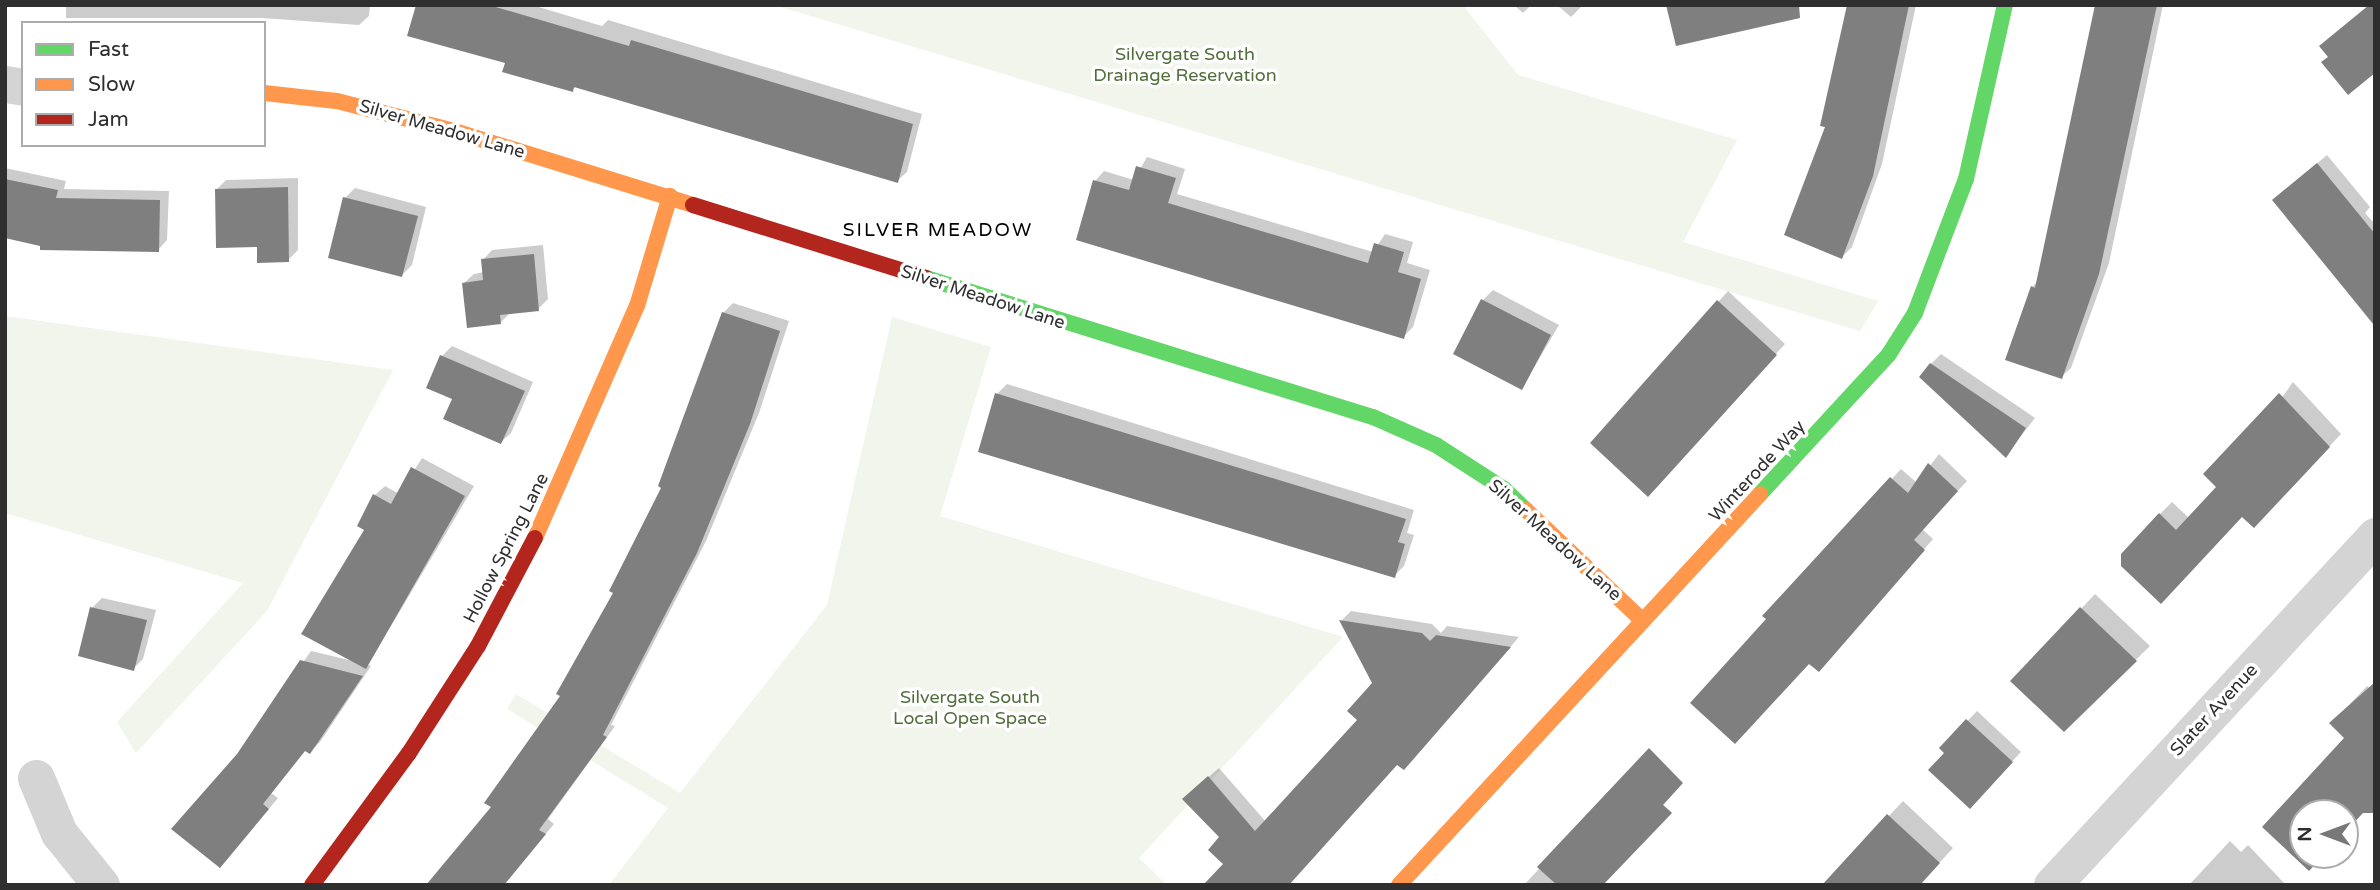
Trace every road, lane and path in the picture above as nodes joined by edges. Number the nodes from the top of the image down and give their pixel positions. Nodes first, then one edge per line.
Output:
1 (2004, 5) edge
2 (266, 93) edge
3 (670, 196) junction
4 (2375, 536) edge
5 (1643, 621) junction
6 (36, 778) dead end
7 (101, 885) edge
8 (312, 885) edge
9 (1399, 885) edge
10 (2053, 885) edge

1 - 5 street, Winterode Way
2 - 3 street, Silver Meadow Lane
3 - 5 street, Silver Meadow Lane
3 - 8 street, Hollow Spring Lane
4 - 10 street, Slater Avenue
5 - 9 street, Winterode Way
6 - 7 street

